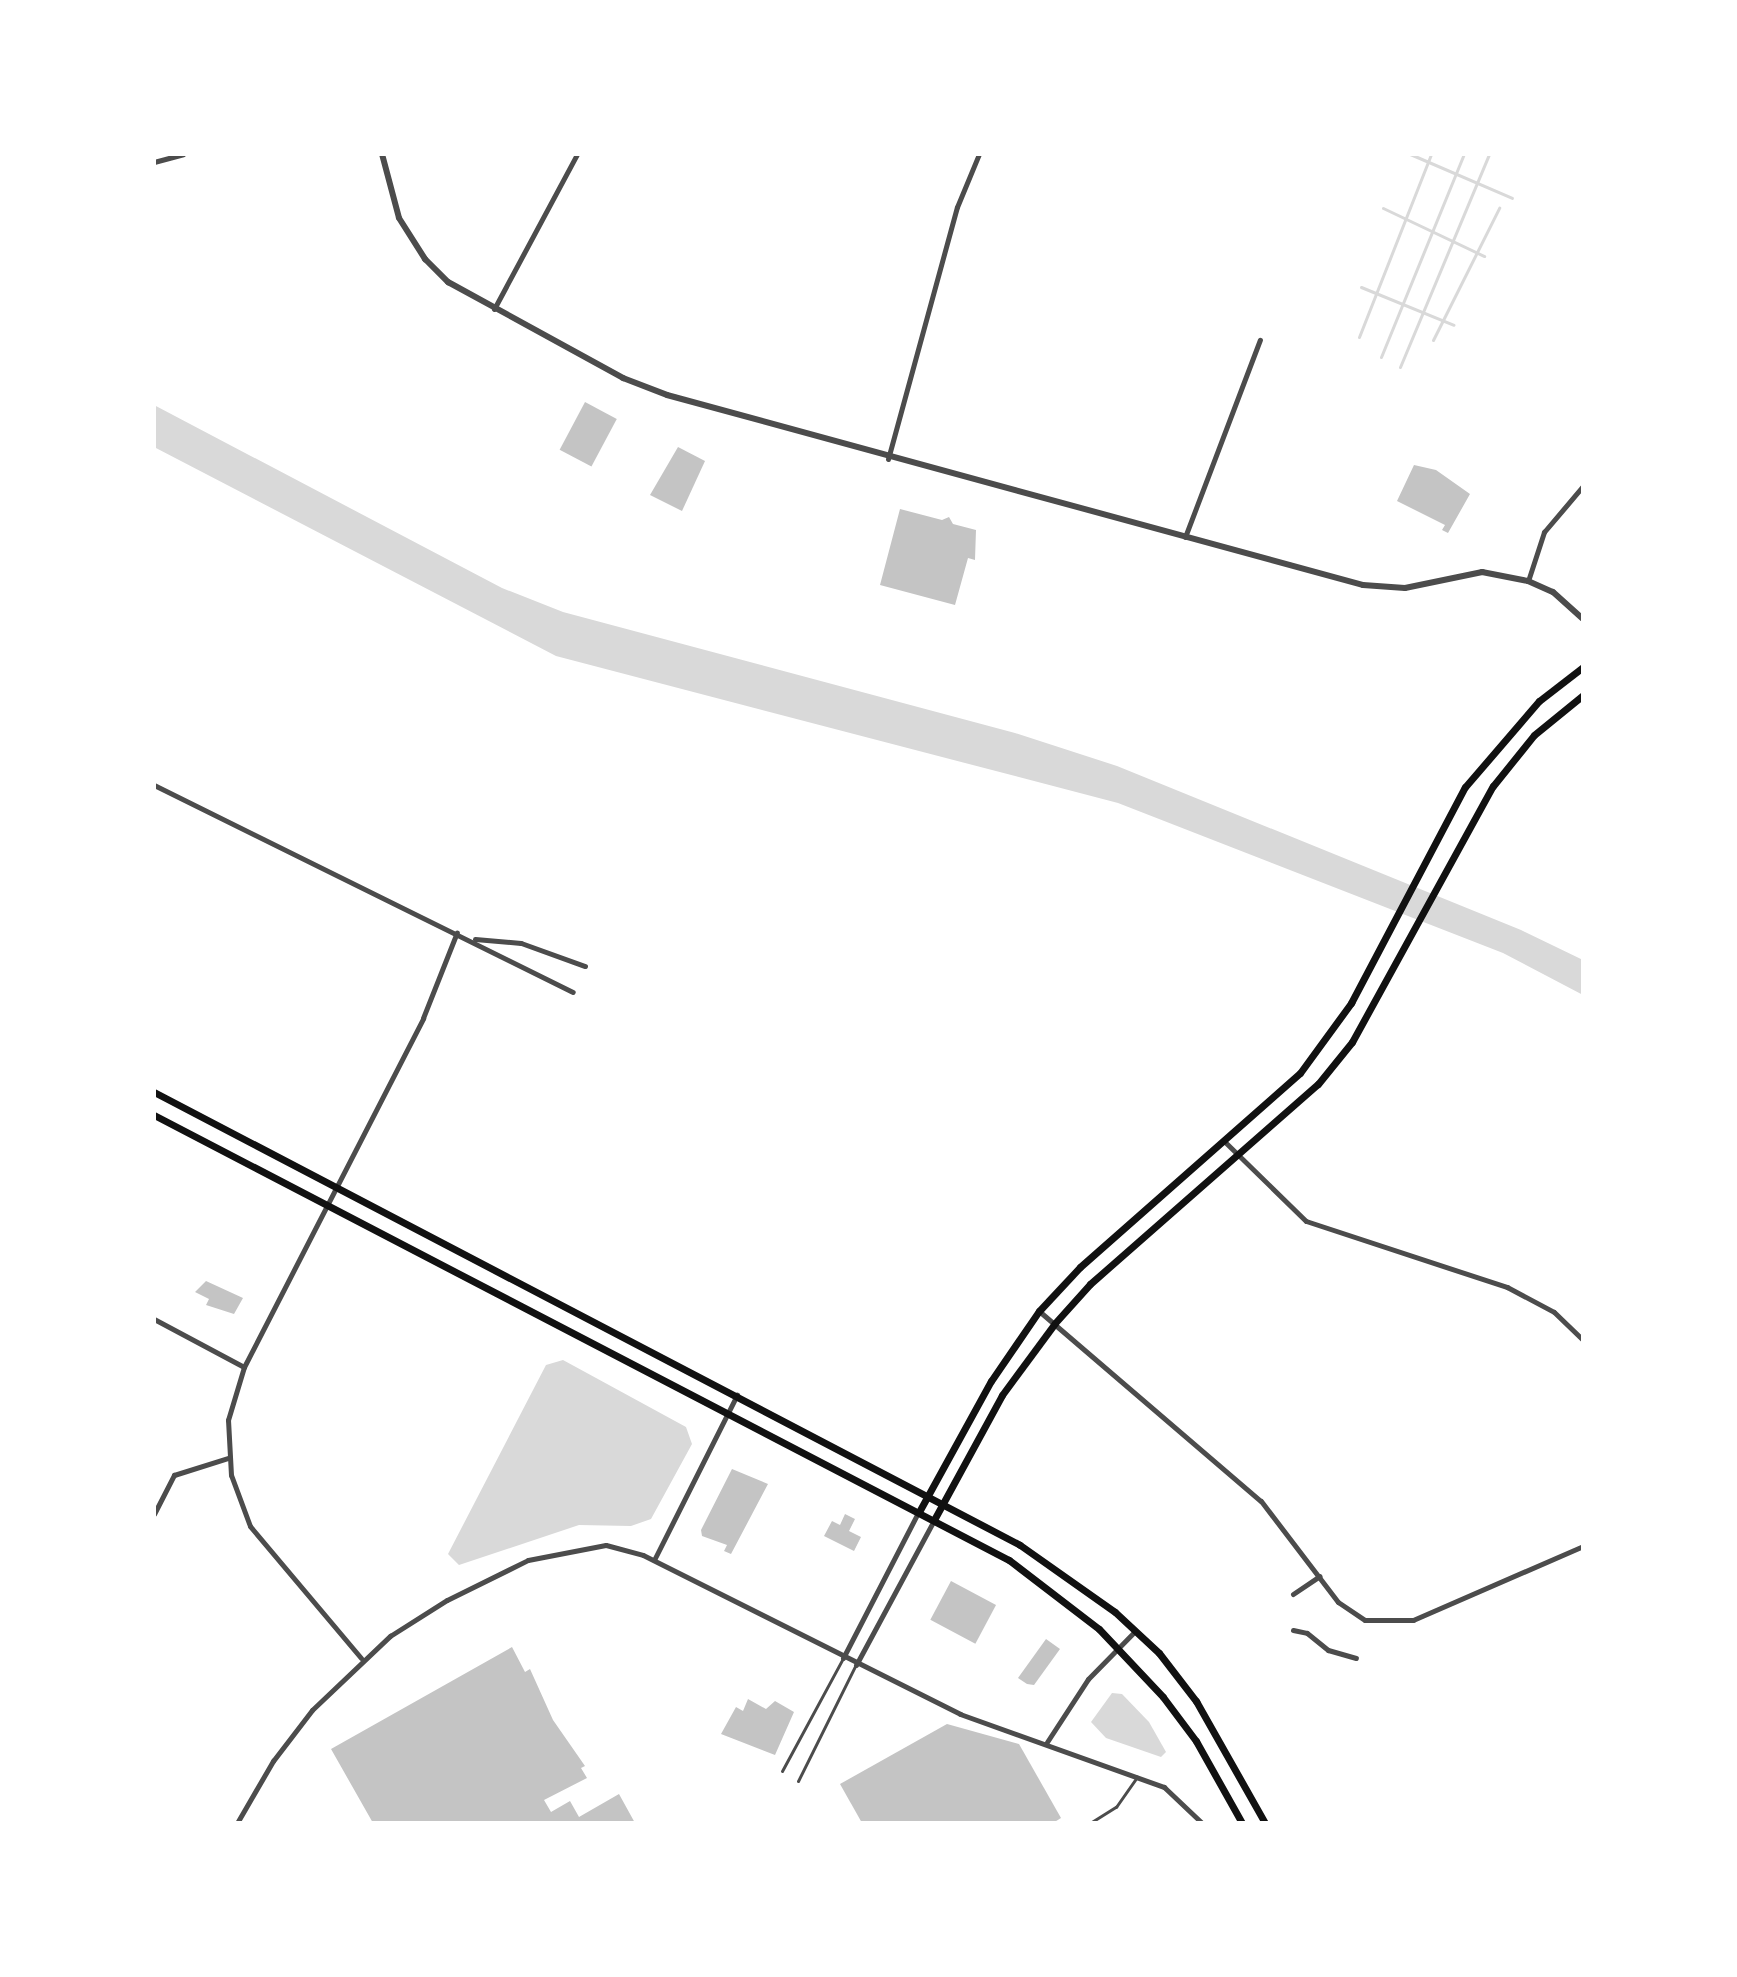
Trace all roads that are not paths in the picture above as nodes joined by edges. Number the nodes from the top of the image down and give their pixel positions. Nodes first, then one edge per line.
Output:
1 (183, 154) edge
2 (382, 154) edge
3 (577, 154) edge
4 (979, 154) edge
5 (154, 162) edge
6 (494, 310) junction
7 (1260, 340) dead end
8 (888, 459) junction
9 (1583, 486) edge
10 (1185, 537) junction
11 (1528, 581) junction
12 (1583, 619) edge
13 (1583, 667) edge
14 (1583, 695) edge
15 (154, 785) edge
16 (457, 932) junction
17 (474, 939) junction
18 (585, 966) dead end
19 (573, 992) dead end
20 (154, 1092) edge
21 (154, 1115) edge
22 (1225, 1142) junction
23 (1240, 1155) junction
24 (336, 1188) junction
25 (327, 1204) junction
26 (1039, 1311) junction
27 (154, 1319) edge
28 (1055, 1323) junction
29 (1583, 1340) edge
30 (244, 1367) junction
31 (737, 1395) junction
32 (728, 1417) junction
33 (228, 1458) junction
34 (928, 1493) junction
35 (943, 1502) junction
36 (920, 1510) junction
37 (154, 1514) edge
38 (935, 1518) junction
39 (1583, 1546) edge
40 (654, 1560) junction
41 (1320, 1576) junction
42 (1293, 1594) dead end
43 (1293, 1630) dead end
44 (1135, 1631) junction
45 (1117, 1648) junction
46 (843, 1658) junction
47 (1356, 1658) dead end
48 (362, 1659) junction
49 (856, 1665) junction
50 (1047, 1742) junction
51 (782, 1771) dead end
52 (1137, 1777) junction
53 (798, 1781) dead end
54 (237, 1823) edge
55 (1090, 1823) edge
56 (1202, 1823) edge
57 (1242, 1823) edge
58 (1265, 1823) edge

1 - 5 street
2 - 6 street
3 - 6 street
4 - 8 street
6 - 8 street
7 - 10 street
8 - 10 street
9 - 11 street
10 - 11 street
11 - 12 street
13 - 22 main road
14 - 23 main road
15 - 16 street
16 - 17 street
16 - 24 street
17 - 18 street
17 - 19 street
20 - 24 main road
21 - 25 main road
22 - 23 street
22 - 26 main road
23 - 28 main road
23 - 29 street
24 - 25 street
24 - 31 main road
25 - 30 street
25 - 32 main road
26 - 28 street
26 - 34 main road
27 - 30 street
28 - 35 main road
28 - 41 street
30 - 33 street
31 - 32 street
31 - 34 main road
32 - 36 main road
32 - 40 street
33 - 37 street
33 - 48 street
34 - 35 main road
34 - 36 main road
35 - 38 main road
35 - 44 main road
36 - 38 main road
36 - 46 street
38 - 45 main road
38 - 49 street
39 - 41 street
40 - 46 street
40 - 48 street
41 - 42 street
43 - 47 street
44 - 45 street
44 - 58 main road
45 - 50 street
45 - 57 main road
46 - 49 street
46 - 51 lane
48 - 54 street
49 - 50 street
49 - 53 lane
50 - 52 street
52 - 55 lane
52 - 56 street

